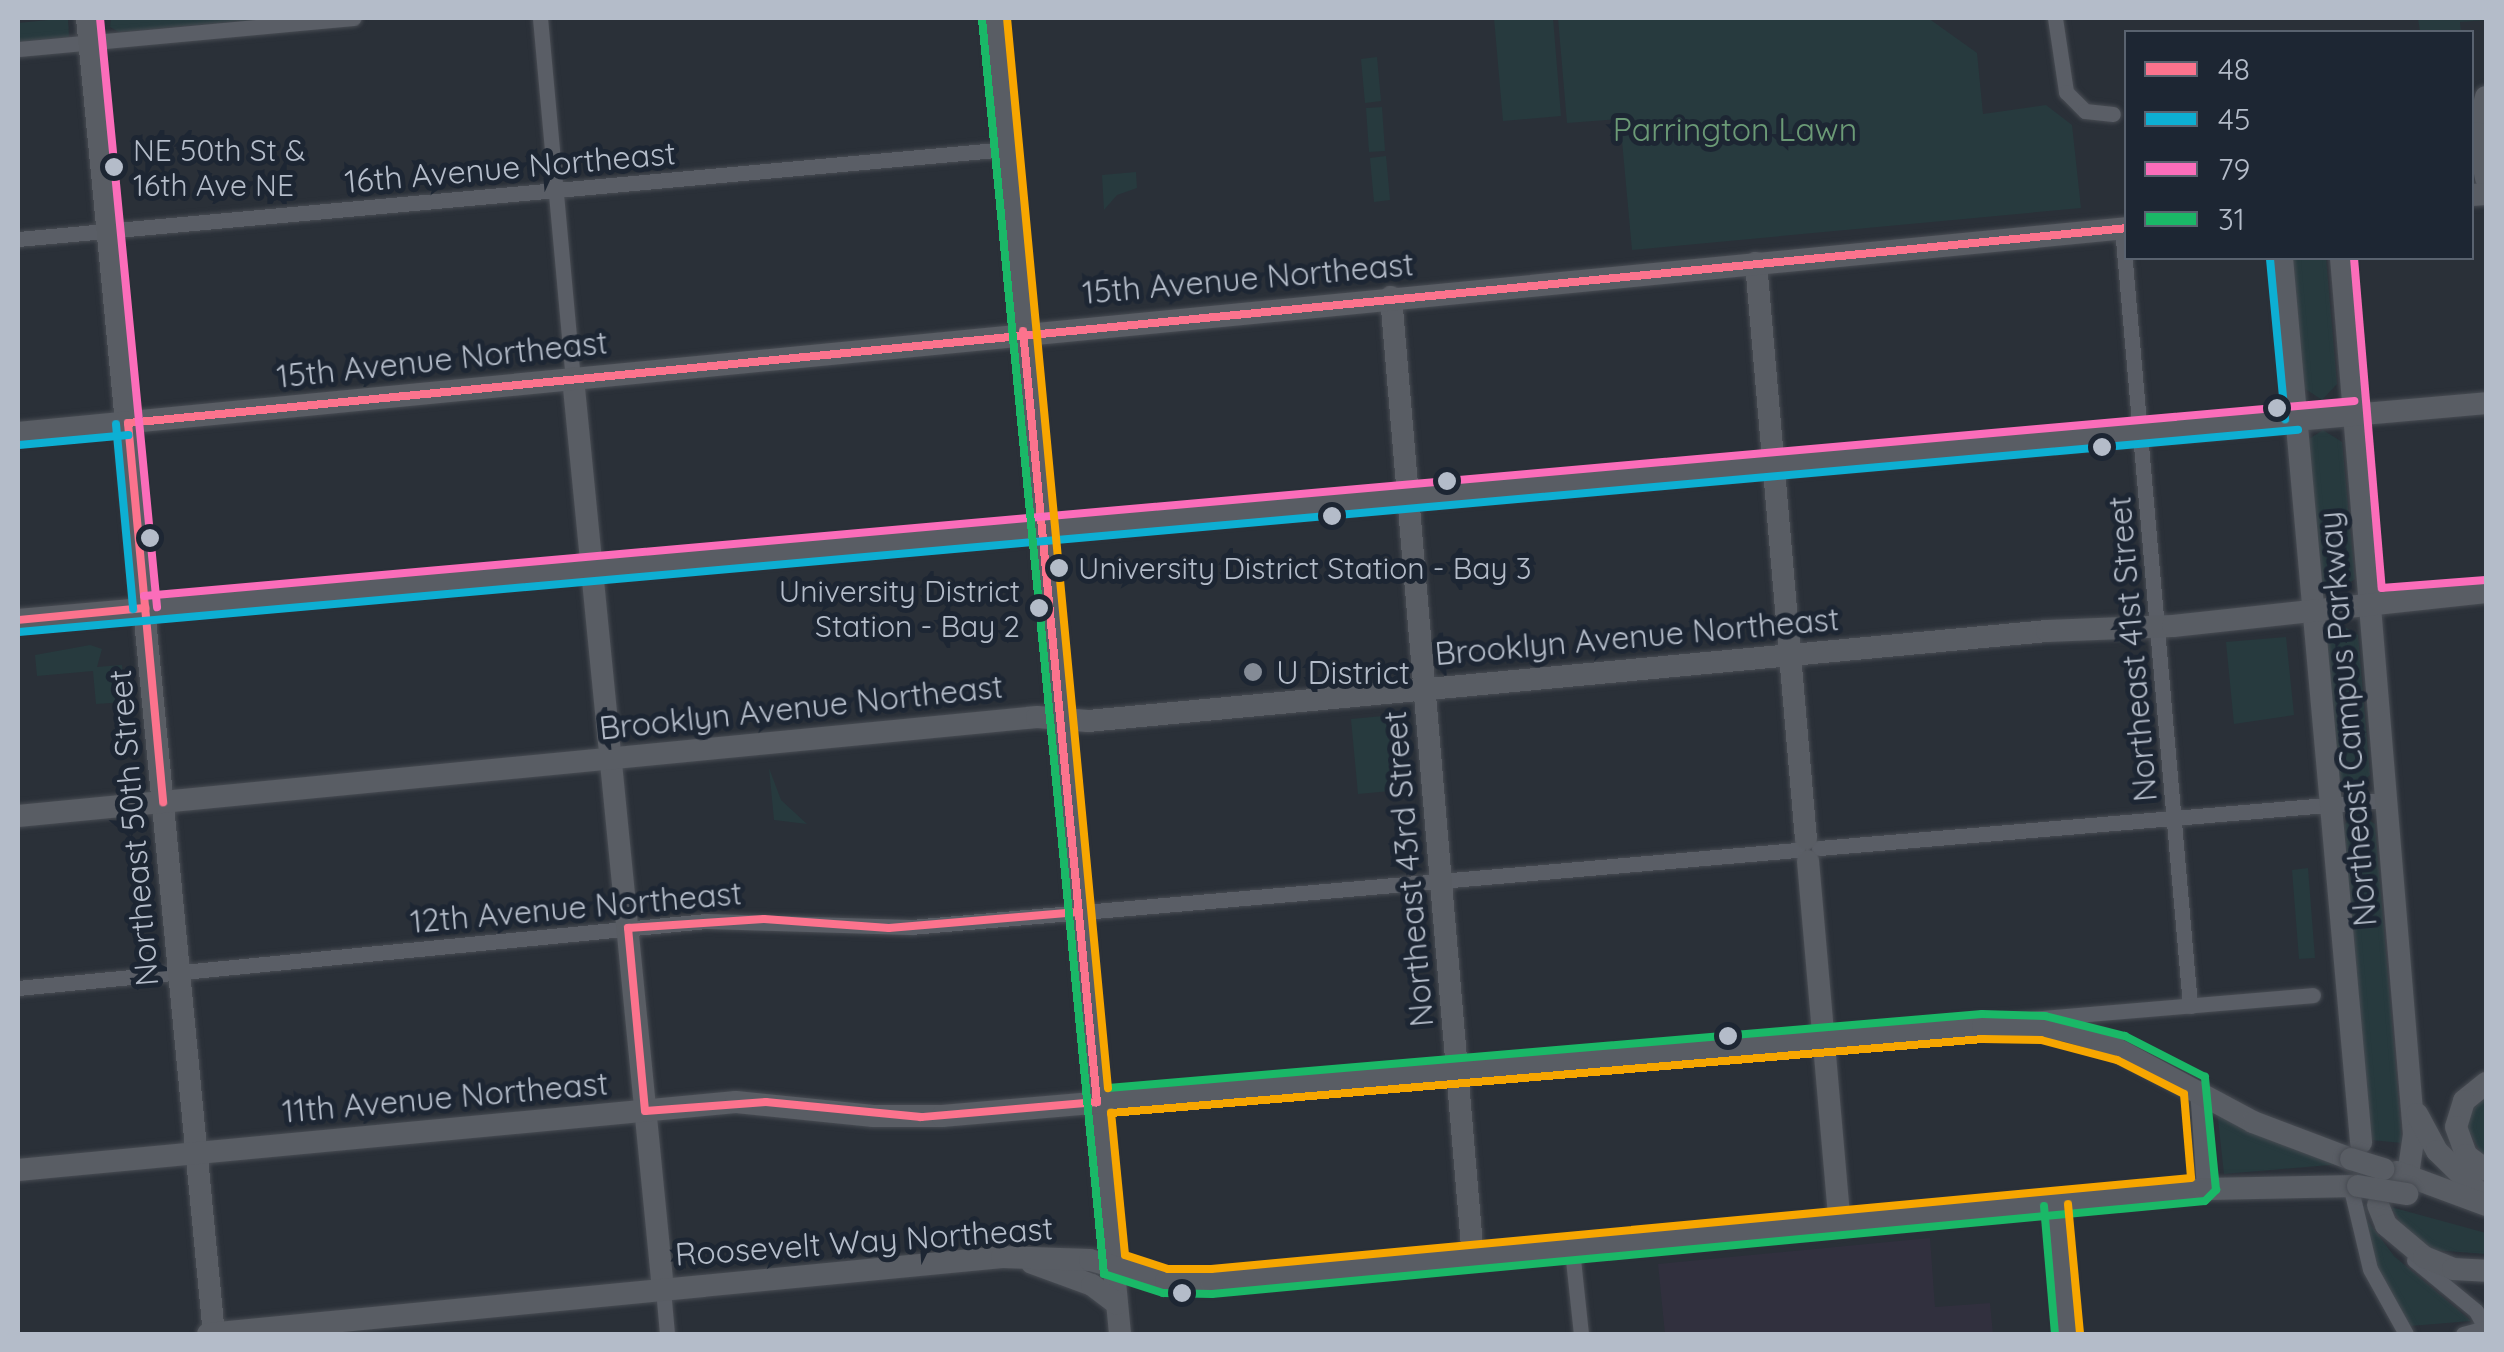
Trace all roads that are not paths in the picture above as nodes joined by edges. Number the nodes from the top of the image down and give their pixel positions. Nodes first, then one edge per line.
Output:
1 (87, 18) edge
2 (354, 18) edge
3 (540, 18) edge
4 (994, 18) edge
5 (2055, 18) edge
6 (89, 43) junction
7 (18, 50) edge
8 (2486, 97) edge
9 (2113, 114) dead end
10 (1006, 149) junction
11 (2486, 164) edge
12 (556, 190) junction
13 (2124, 228) edge
14 (108, 230) junction
15 (18, 239) edge
16 (2127, 260) edge
17 (2282, 260) edge
18 (2341, 260) edge
19 (1756, 262) junction
20 (1390, 297) junction
21 (1024, 332) junction
22 (573, 378) junction
23 (2486, 403) edge
24 (2355, 413) junction
25 (2296, 418) junction
26 (128, 423) junction
27 (2140, 431) junction
28 (18, 433) edge
29 (1772, 463) junction
30 (1407, 495) junction
31 (1042, 527) junction
32 (592, 567) junction
33 (2486, 592) edge
34 (2370, 601) junction
35 (145, 608) junction
36 (2312, 609) junction
37 (18, 620) edge
38 (2156, 626) junction
39 (1789, 654) junction
40 (1426, 689) junction
41 (1059, 719) junction
42 (611, 758) junction
43 (2386, 800) junction
44 (163, 802) junction
45 (2329, 804) junction
46 (18, 816) edge
47 (2174, 816) junction
48 (1807, 849) junction
49 (1441, 882) junction
50 (1078, 912) junction
51 (628, 928) junction
52 (179, 972) junction
53 (18, 988) edge
54 (2313, 995) dead end
55 (2190, 1006) junction
56 (1983, 1026) junction
57 (1824, 1039) junction
58 (1458, 1070) junction
59 (2486, 1083) edge
60 (2196, 1086) junction
61 (1097, 1102) junction
62 (2411, 1103) junction
63 (645, 1110) junction
64 (2356, 1150) junction
65 (194, 1154) junction
66 (18, 1170) edge
67 (2486, 1170) edge
68 (2407, 1184) junction
69 (2354, 1186) junction
70 (2204, 1189) junction
71 (2484, 1202) edge
72 (2056, 1205) junction
73 (2382, 1216) joint
74 (1840, 1225) junction
75 (1015, 1257) junction
76 (1473, 1258) junction
77 (1573, 1260) junction
78 (1113, 1265) junction
79 (2486, 1270) edge
80 (663, 1289) junction
81 (1117, 1304) junction
82 (2486, 1328) edge
83 (212, 1334) edge
84 (667, 1334) edge
85 (1120, 1334) edge
86 (1581, 1334) edge
87 (2068, 1334) edge
88 (2406, 1334) edge
89 (2463, 1334) edge

1 - 6 street, Northeast 50th Street
2 - 6 street
3 - 12 street
4 - 10 street
5 - 9 street
6 - 7 street
6 - 14 street, Northeast 50th Street
8 - 11 street
10 - 12 street, 16th Avenue Northeast
10 - 21 street
12 - 14 street, 16th Avenue Northeast
12 - 22 street
13 - 19 street, 15th Avenue Northeast
14 - 15 street, 16th Avenue Northeast
14 - 26 street, Northeast 50th Street
16 - 27 street, Northeast 41st Street
17 - 25 street, Northeast Campus Parkway
18 - 24 street, Northeast Campus Parkway
19 - 20 street, 15th Avenue Northeast
19 - 29 street
20 - 21 street, 15th Avenue Northeast
20 - 30 street, Northeast 43rd Street
21 - 22 street, 15th Avenue Northeast
21 - 31 street
22 - 26 street, 15th Avenue Northeast
22 - 32 street
23 - 24 street
24 - 25 street
24 - 34 street, Northeast Campus Parkway
25 - 27 street
25 - 36 street, Northeast Campus Parkway
26 - 28 street, 15th Avenue Northeast
26 - 35 street, Northeast 50th Street
27 - 29 street
27 - 38 street, Northeast 41st Street
29 - 30 street
29 - 39 street
30 - 31 street
30 - 40 street, Northeast 43rd Street
31 - 32 street
31 - 41 street
32 - 35 street
32 - 42 street
33 - 34 street, Brooklyn Avenue Northeast
34 - 36 street, Brooklyn Avenue Northeast
34 - 43 street, Northeast Campus Parkway
35 - 37 street
35 - 44 street, Northeast 50th Street
36 - 38 street, Brooklyn Avenue Northeast
36 - 45 street, Northeast Campus Parkway
38 - 39 street, Brooklyn Avenue Northeast
38 - 47 street, Northeast 41st Street
39 - 40 street, Brooklyn Avenue Northeast
39 - 48 street
40 - 41 street, Brooklyn Avenue Northeast
40 - 49 street, Northeast 43rd Street
41 - 42 street, Brooklyn Avenue Northeast
41 - 50 street
42 - 44 street, Brooklyn Avenue Northeast
42 - 51 street
43 - 45 street, 12th Avenue Northeast
43 - 62 street, Northeast Campus Parkway
44 - 46 street, Brooklyn Avenue Northeast
44 - 52 street, Northeast 50th Street
45 - 47 street, 12th Avenue Northeast
45 - 64 street, Northeast Campus Parkway
47 - 48 street, 12th Avenue Northeast
47 - 55 street, Northeast 41st Street
48 - 49 street, 12th Avenue Northeast
48 - 57 street
49 - 50 street, 12th Avenue Northeast
49 - 58 street, Northeast 43rd Street
50 - 51 street, 12th Avenue Northeast
50 - 61 street
51 - 52 street, 12th Avenue Northeast
51 - 63 street
52 - 53 street, 12th Avenue Northeast
52 - 65 street, Northeast 50th Street
54 - 55 street, 11th Avenue Northeast
55 - 56 street, 11th Avenue Northeast
56 - 57 street, 11th Avenue Northeast
56 - 60 street
57 - 58 street, 11th Avenue Northeast
57 - 74 street
58 - 61 street, 11th Avenue Northeast
58 - 76 street, Northeast 43rd Street
59 - 67 street
60 - 64 street
60 - 70 street
61 - 63 street, 11th Avenue Northeast
61 - 78 street
62 - 68 street, Northeast Campus Parkway
62 - 71 street
63 - 65 street, 11th Avenue Northeast
63 - 80 street
64 - 68 street, bridge
65 - 66 street, 11th Avenue Northeast
65 - 83 street, Northeast 50th Street
68 - 69 street
68 - 71 street
69 - 70 street
69 - 88 street
70 - 72 street
72 - 74 street
72 - 87 street
73 - 79 street
73 - 82 street
74 - 77 street
75 - 78 street, Roosevelt Way Northeast
75 - 80 street, Roosevelt Way Northeast
75 - 81 street
76 - 77 street, Roosevelt Way Northeast
76 - 78 street, Roosevelt Way Northeast
77 - 86 street
78 - 81 street
80 - 83 street, Roosevelt Way Northeast
80 - 84 street
81 - 85 street
82 - 89 street

